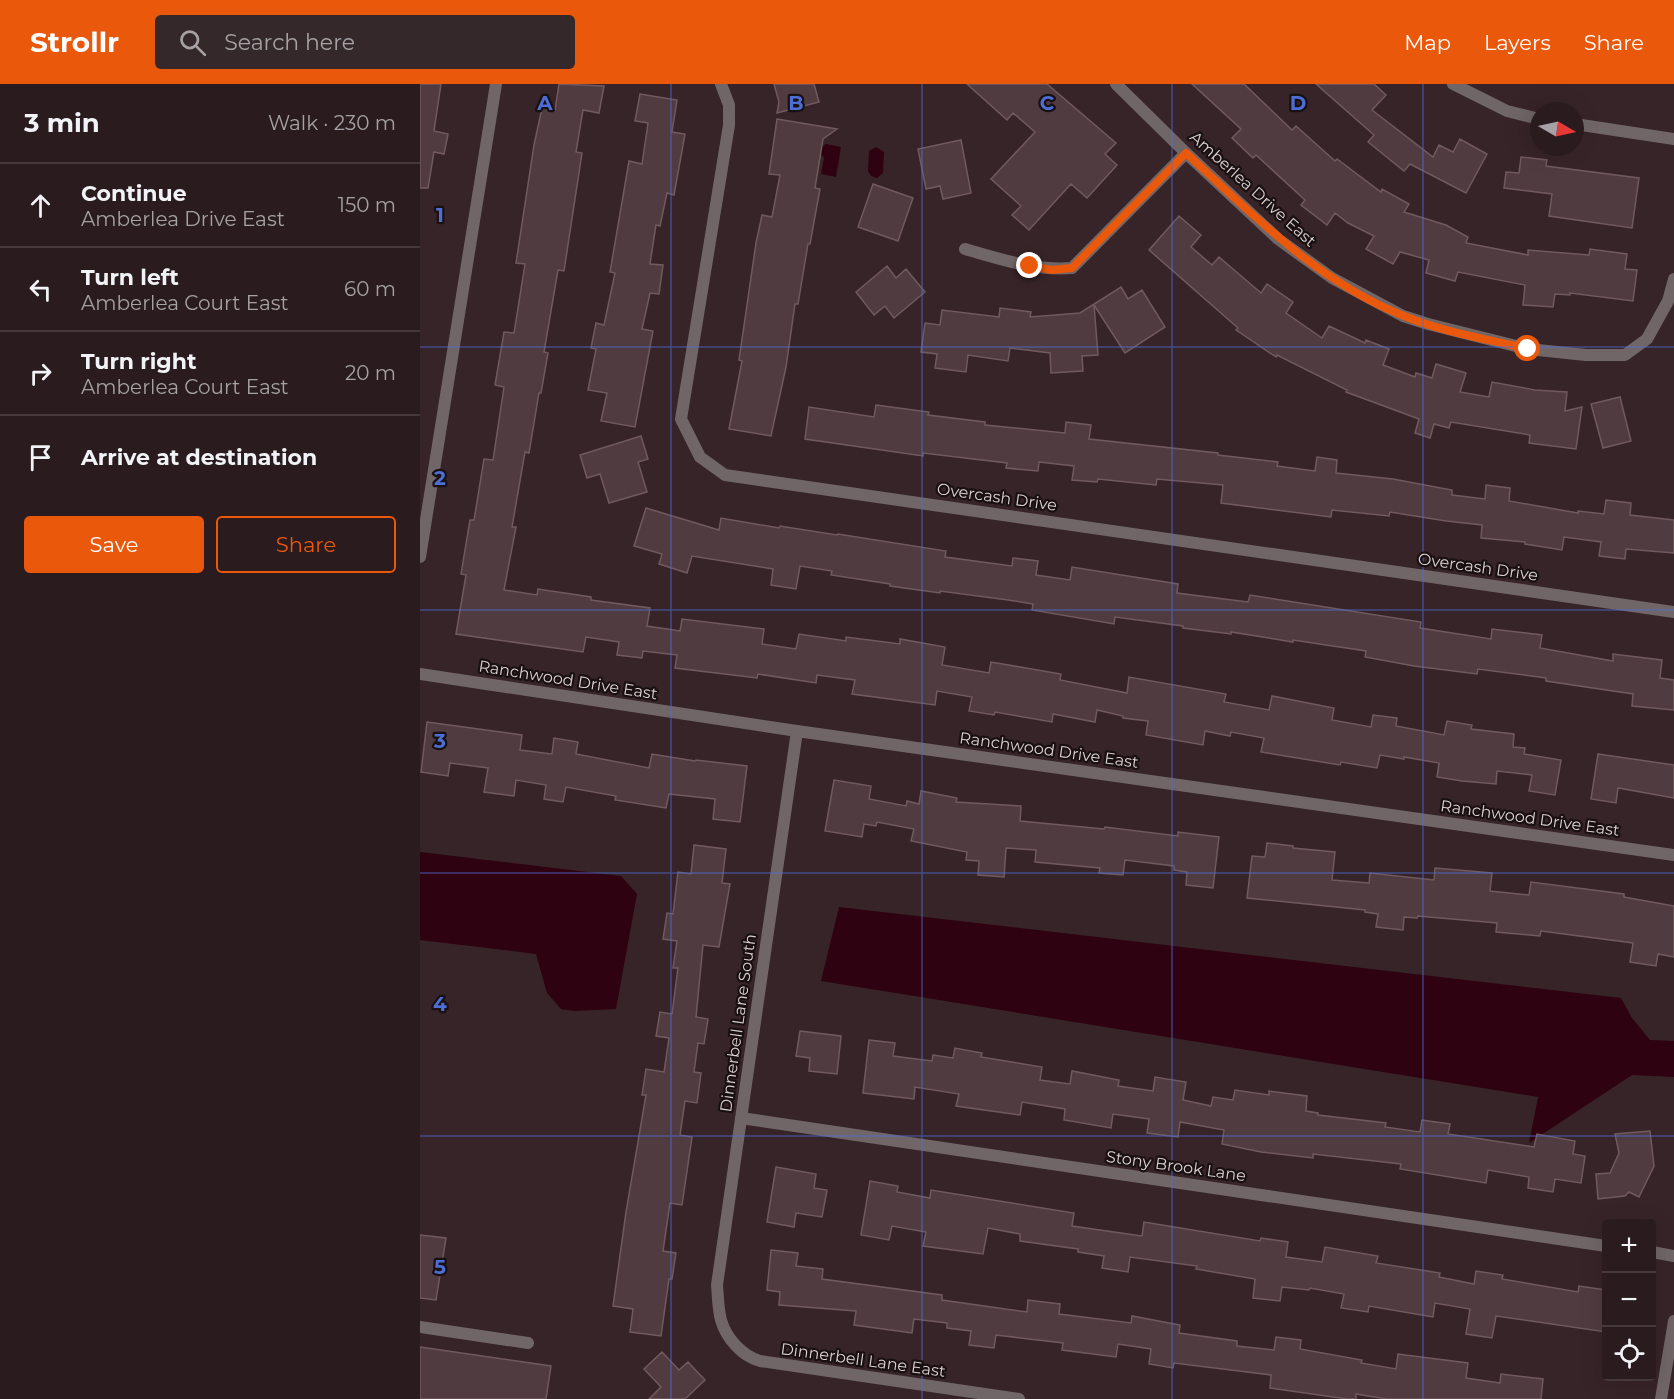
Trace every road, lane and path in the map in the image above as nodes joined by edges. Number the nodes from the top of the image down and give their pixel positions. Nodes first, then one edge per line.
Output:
1 (496, 84) edge
2 (721, 84) edge
3 (1116, 84) edge
4 (1453, 84) edge
5 (1530, 117) edge
6 (1584, 125) edge
7 (1674, 138) edge
8 (1186, 153) junction
9 (964, 249) dead end
10 (1674, 279) edge
11 (1671, 302) edge
12 (420, 557) edge
13 (1674, 612) edge
14 (420, 674) edge
15 (798, 731) junction
16 (1674, 855) edge
17 (741, 1118) junction
18 (1602, 1245) edge
19 (1656, 1253) edge
20 (1674, 1256) edge
21 (721, 1320) joint
22 (1674, 1321) edge
23 (420, 1327) edge
24 (528, 1343) dead end
25 (1019, 1399) edge
26 (1661, 1399) edge

1 - 12 street
2 - 13 street, Overcash Drive
3 - 8 street, Amberlea Drive East
4 - 5 street
6 - 7 street
8 - 9 street
8 - 11 street, Amberlea Drive East
10 - 11 street, Amberlea Drive East
14 - 15 street, Ranchwood Drive East
15 - 16 street, Ranchwood Drive East
15 - 17 street, Dinnerbell Lane South
17 - 18 street, Stony Brook Lane
17 - 21 street, Dinnerbell Lane South
19 - 20 street
21 - 25 street, Dinnerbell Lane East
22 - 26 street
23 - 24 street

